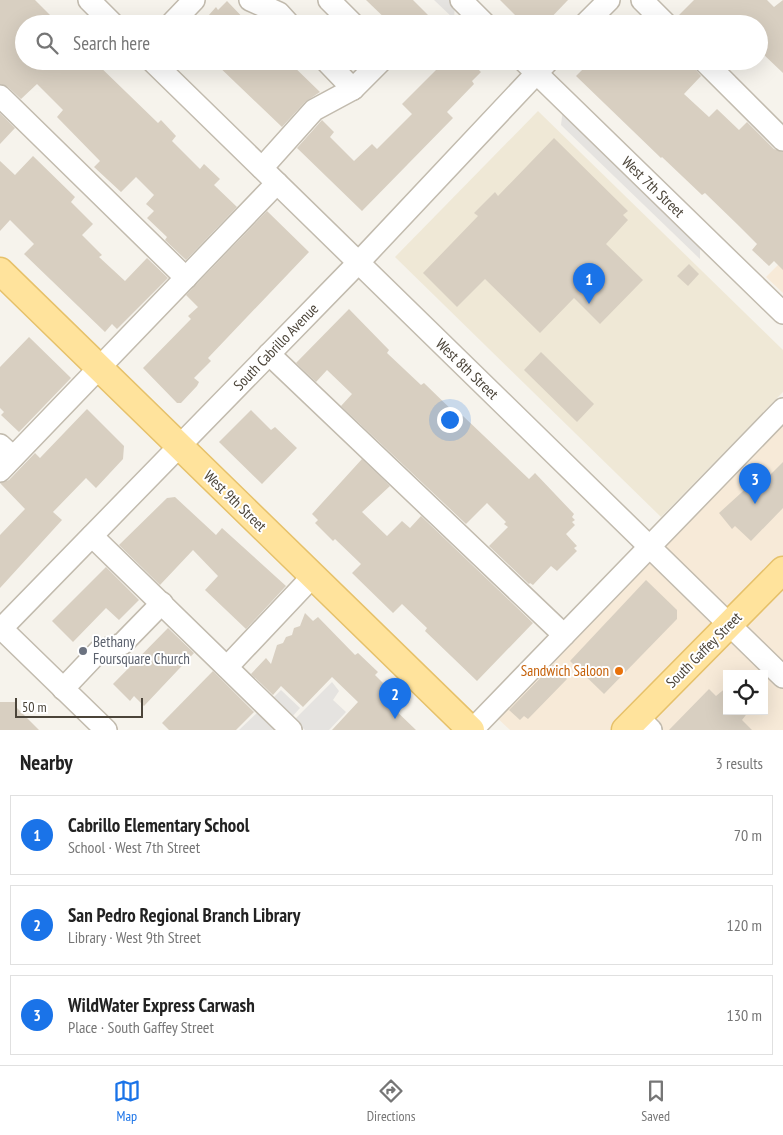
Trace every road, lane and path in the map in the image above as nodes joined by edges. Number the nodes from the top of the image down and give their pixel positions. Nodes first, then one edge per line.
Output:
1 (88, 0) edge
2 (194, 0) edge
3 (250, 0) edge
4 (329, 0) edge
5 (460, 0) edge
6 (609, 0) edge
7 (642, 0) edge
8 (104, 15) edge
9 (180, 15) edge
10 (279, 15) edge
11 (344, 15) edge
12 (476, 15) edge
13 (595, 15) edge
14 (657, 15) edge
15 (161, 70) edge
16 (335, 70) edge
17 (372, 70) edge
18 (531, 70) edge
19 (541, 70) edge
20 (713, 70) edge
21 (354, 89) junction
22 (0, 96) edge
23 (783, 140) edge
24 (269, 176) junction
25 (358, 262) junction
26 (0, 271) edge
27 (186, 278) junction
28 (783, 313) edge
29 (269, 354) junction
30 (100, 368) junction
31 (783, 409) edge
32 (180, 446) junction
33 (4, 458) edge
34 (92, 536) junction
35 (649, 547) junction
36 (783, 570) edge
37 (313, 576) junction
38 (162, 603) junction
39 (729, 626) junction
40 (0, 628) edge
41 (564, 635) junction
42 (227, 667) junction
43 (783, 678) edge
44 (64, 689) junction
45 (638, 726) edge
46 (106, 730) edge
47 (291, 730) edge
48 (472, 730) edge

1 - 8 street
2 - 9 street
3 - 10 street
4 - 11 street
5 - 12 street
6 - 13 street
7 - 14 street
15 - 24 street, West 8th Street
16 - 21 street
17 - 21 street
18 - 25 street, South Cabrillo Avenue
19 - 28 street, West 7th Street
20 - 23 street
21 - 24 street
22 - 27 street
24 - 25 street, West 8th Street
24 - 27 street
25 - 29 street, South Cabrillo Avenue
25 - 35 street, West 8th Street
26 - 30 main road, West 9th Street
27 - 30 street
29 - 32 street, South Cabrillo Avenue
29 - 41 street
30 - 32 main road, West 9th Street
30 - 33 street
31 - 35 street
32 - 34 street, South Cabrillo Avenue
32 - 37 main road, West 9th Street
34 - 38 street
34 - 40 street, South Cabrillo Avenue
35 - 39 street, West 8th Street
35 - 41 street
36 - 39 main road, South Gaffey Street
37 - 42 street
37 - 48 main road, West 9th Street
38 - 42 street
38 - 44 street
39 - 43 street, West 8th Street
39 - 45 main road, South Gaffey Street
40 - 44 street
41 - 48 street
42 - 47 street
44 - 46 street

